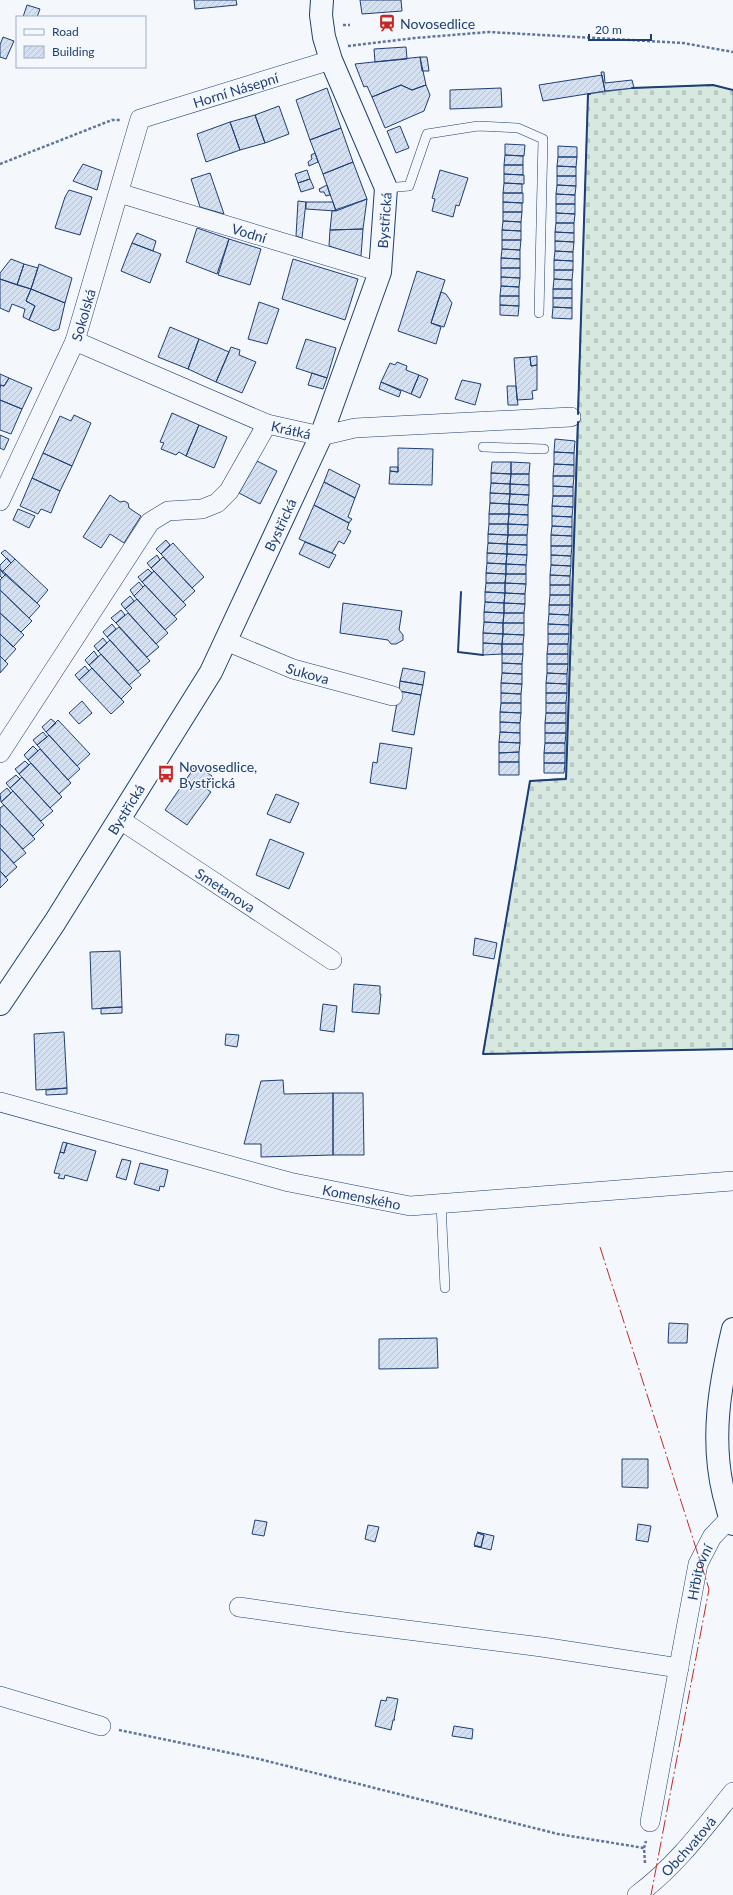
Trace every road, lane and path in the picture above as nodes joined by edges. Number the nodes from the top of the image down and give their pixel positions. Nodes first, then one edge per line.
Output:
1 (322, 0) edge
2 (733, 52) edge
3 (330, 54) junction
4 (140, 119) junction
5 (0, 164) edge
6 (386, 188) junction
7 (119, 193) junction
8 (380, 272) junction
9 (539, 313) dead end
10 (76, 341) junction
11 (571, 417) dead end
12 (267, 424) junction
13 (321, 436) junction
14 (483, 447) dead end
15 (544, 449) dead end
16 (0, 501) edge
17 (226, 641) junction
18 (393, 696) dead end
19 (0, 753) edge
20 (119, 819) junction
21 (332, 960) dead end
22 (0, 1004) edge
23 (0, 1102) edge
24 (733, 1181) edge
25 (441, 1204) junction
26 (445, 1288) dead end
27 (733, 1329) edge
28 (732, 1521) edge
29 (239, 1607) dead end
30 (679, 1668) junction
31 (0, 1696) edge
32 (101, 1726) joint
33 (733, 1792) edge
34 (650, 1822) joint
35 (644, 1848) junction
36 (642, 1891) edge

1 - 3 street, Bystřická
2 - 3 path
3 - 4 street, Horní Násepní
3 - 6 street, Bystřická
4 - 5 path
4 - 7 street, Sokolská
6 - 8 street, Bystřická
6 - 9 lane
7 - 8 street, Vodní
7 - 10 street, Sokolská
8 - 13 street, Bystřická
10 - 12 street, Krátká
10 - 16 street, Sokolská
11 - 13 street, Krátká
12 - 13 street, Krátká
12 - 19 street
13 - 17 street, Bystřická
14 - 15 lane
17 - 18 street, Sukova
17 - 20 street, Bystřická
20 - 21 street, Smetanova
20 - 22 street, Bystřická
23 - 25 street, Komenského
24 - 25 street, Komenského
25 - 26 lane
27 - 28 street, Hřbitovní
28 - 30 street, Hřbitovní
29 - 30 street
30 - 34 street, Hřbitovní
31 - 32 street
32 - 35 path
33 - 36 street, Obchvatová
34 - 35 path
35 - 36 path

